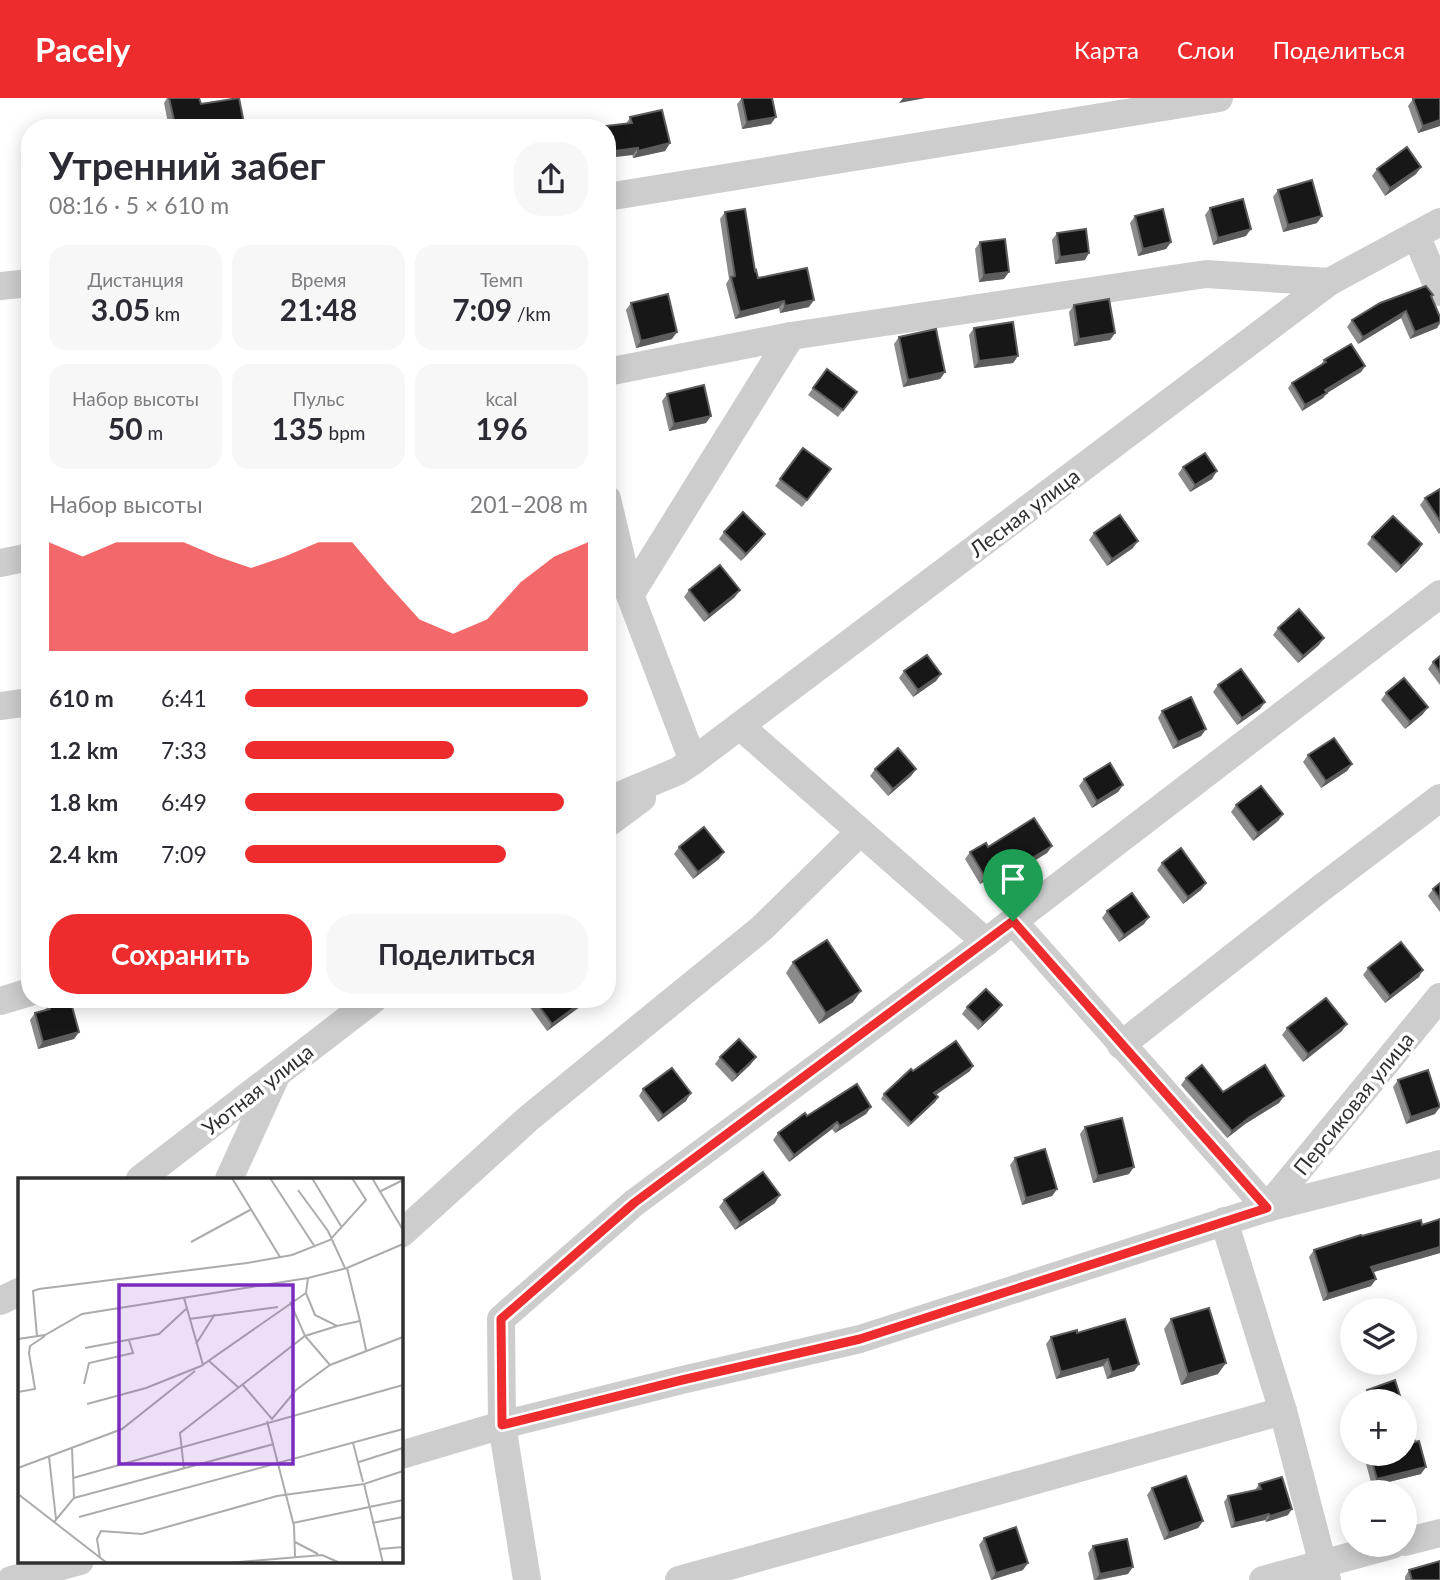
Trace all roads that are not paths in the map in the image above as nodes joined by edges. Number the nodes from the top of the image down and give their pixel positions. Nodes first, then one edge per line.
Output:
1 (1219, 98) edge
2 (616, 196) edge
3 (1428, 229) edge
4 (1329, 282) junction
5 (21, 284) edge
6 (0, 286) edge
7 (1440, 292) edge
8 (791, 336) junction
9 (616, 370) edge
10 (616, 537) edge
11 (21, 559) edge
12 (0, 563) edge
13 (1440, 594) edge
14 (630, 595) junction
15 (21, 703) edge
16 (0, 706) edge
17 (740, 726) junction
18 (685, 766) junction
19 (616, 797) edge
20 (1440, 798) edge
21 (616, 817) edge
22 (860, 832) junction
23 (1013, 921) junction
24 (986, 942) junction
25 (21, 995) edge
26 (1440, 998) edge
27 (0, 1001) edge
28 (362, 1008) edge
29 (1121, 1045) junction
30 (277, 1074) junction
31 (1440, 1164) edge
32 (141, 1178) edge
33 (229, 1178) edge
34 (1267, 1208) junction
35 (1224, 1221) junction
36 (402, 1233) edge
37 (18, 1292) edge
38 (0, 1301) edge
39 (1283, 1411) junction
40 (502, 1425) junction
41 (402, 1455) edge
42 (1440, 1532) edge
43 (1417, 1539) edge
44 (1362, 1557) edge
45 (76, 1562) edge
46 (1325, 1572) edge
47 (11, 1580) edge
48 (527, 1580) edge
49 (679, 1580) edge
50 (1263, 1580) edge

1 - 2 street
3 - 4 street, Лесная улица
3 - 7 street
4 - 8 street
4 - 17 street, Лесная улица
5 - 6 street
8 - 9 street
8 - 14 street
10 - 14 street
11 - 12 street
13 - 23 street
14 - 18 street
15 - 16 street
17 - 18 street, Лесная улица
17 - 22 street
18 - 19 street, Лесная улица
18 - 21 street
20 - 29 street
22 - 24 street
22 - 36 street
23 - 24 street
23 - 29 street
24 - 40 street
25 - 27 street
26 - 34 street, Персиковая улица
28 - 30 street, Уютная улица
29 - 34 street
30 - 32 street, Уютная улица
30 - 33 street
31 - 34 street
34 - 35 street
35 - 39 street
35 - 40 street
37 - 38 street
39 - 46 street
39 - 49 street
40 - 41 street
40 - 48 street
42 - 43 street
44 - 46 street
45 - 47 street
46 - 50 street

